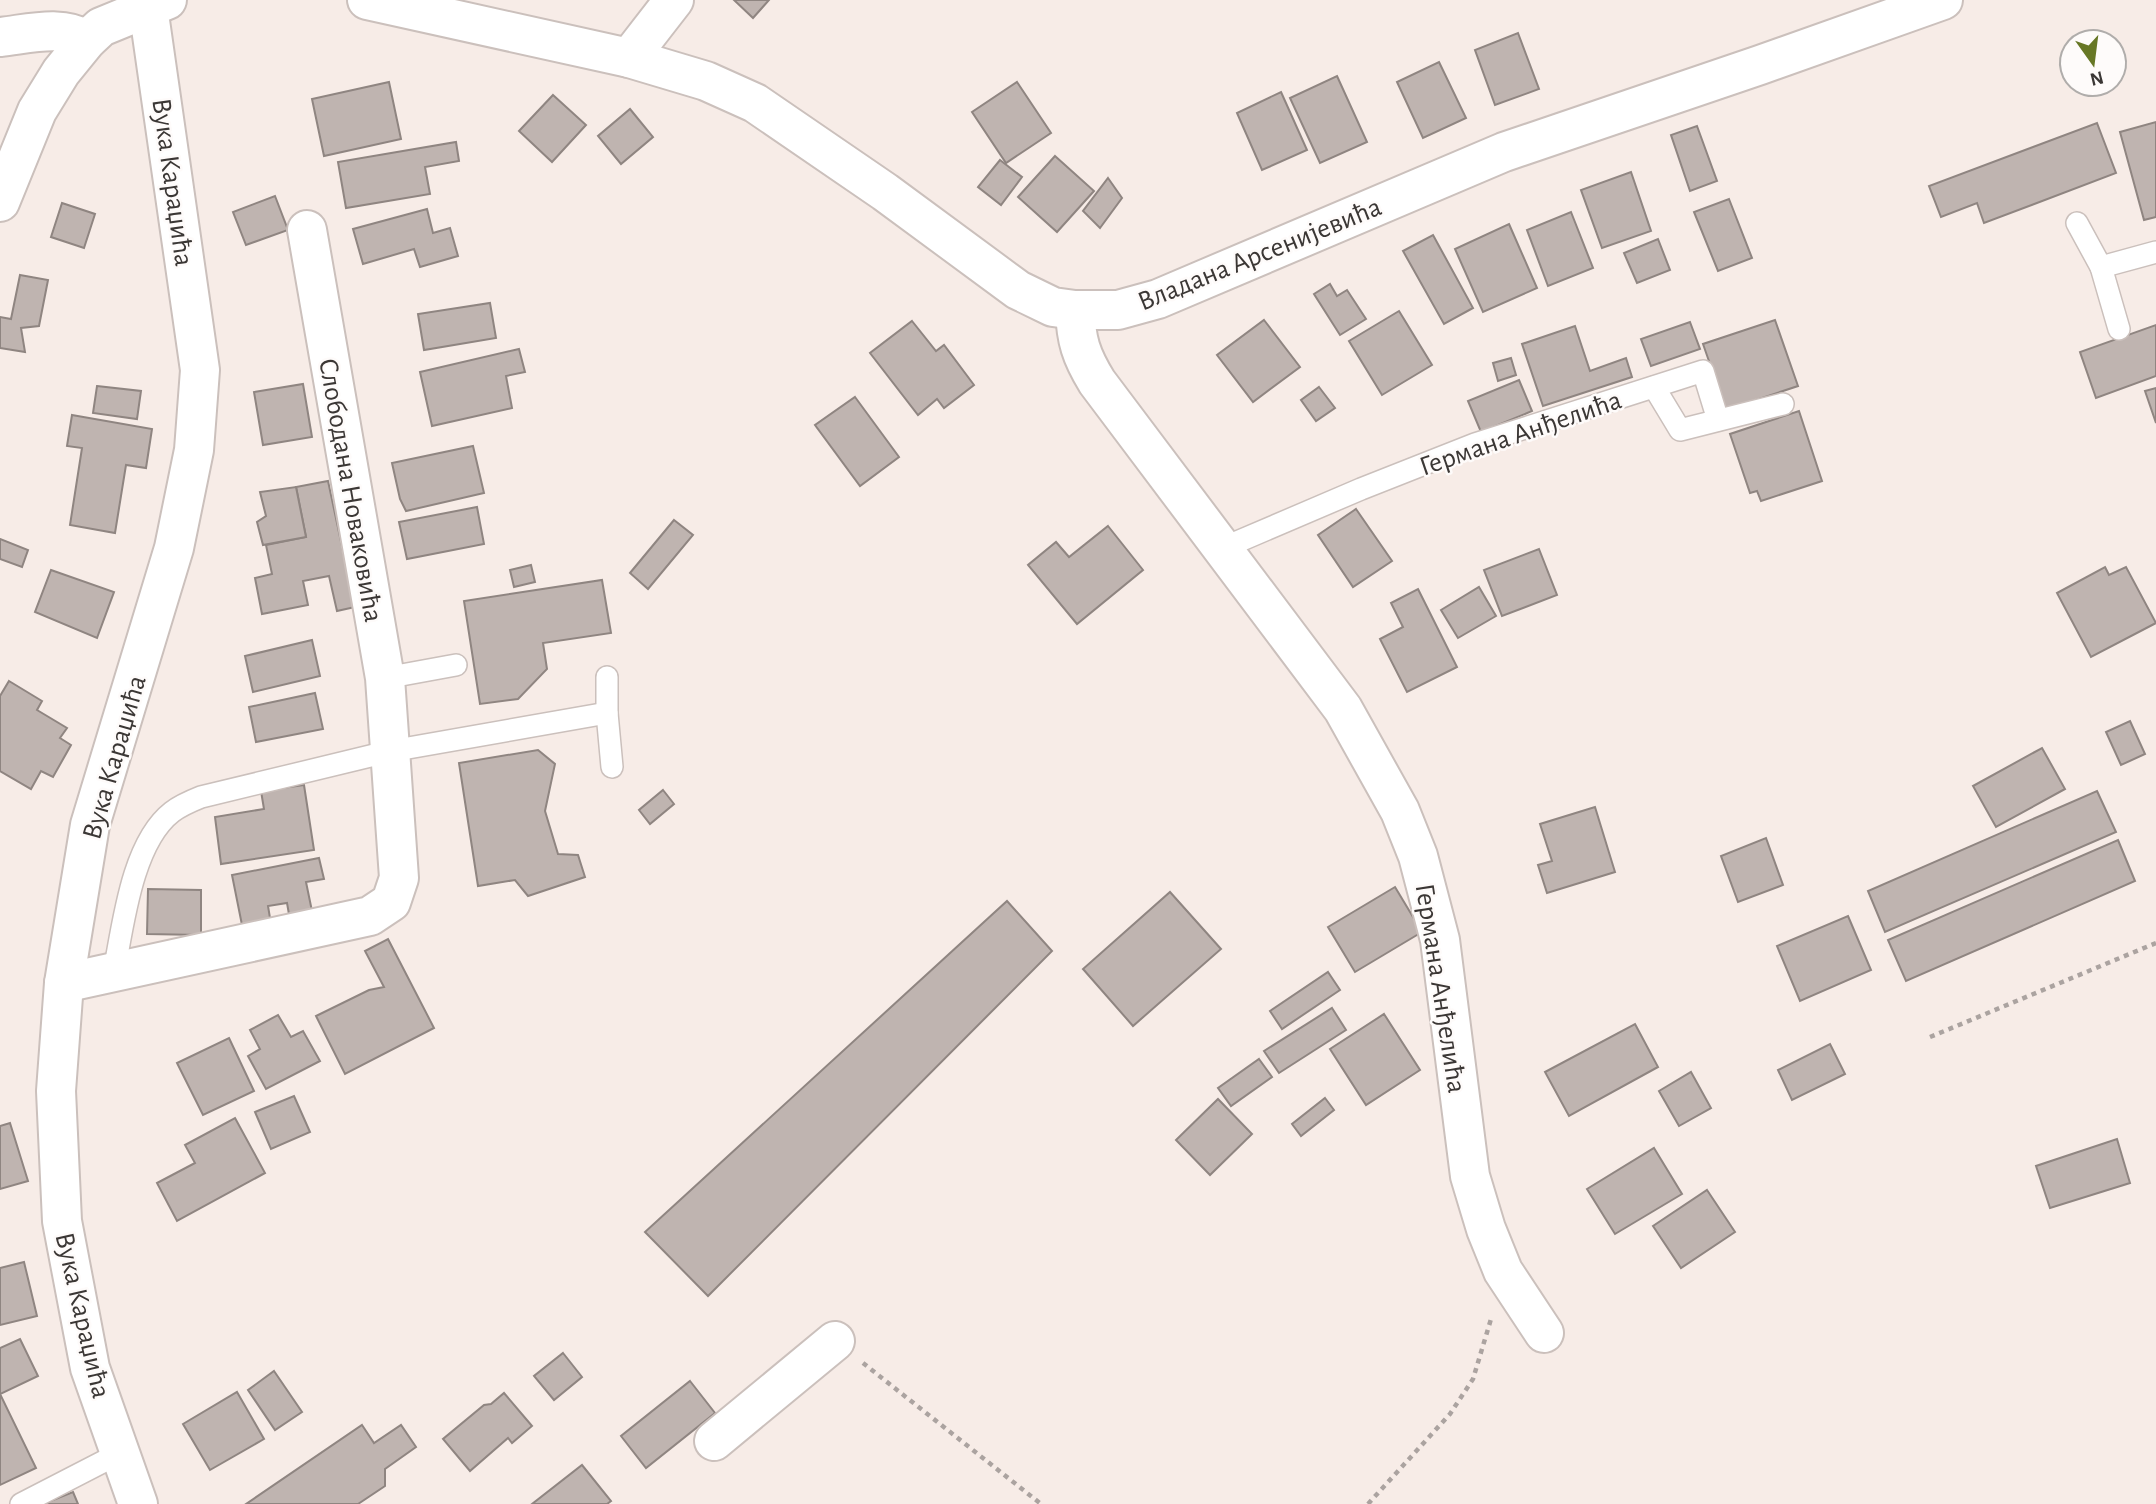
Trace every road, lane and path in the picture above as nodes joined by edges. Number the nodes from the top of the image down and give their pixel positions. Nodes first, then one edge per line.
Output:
1 (367, 0) edge
2 (674, 0) edge
3 (1943, 0) edge
4 (154, 3) edge
5 (0, 37) edge
6 (87, 40) junction
7 (629, 58) junction
8 (0, 202) edge
9 (2077, 223) dead end
10 (307, 230) dead end
11 (2156, 252) edge
12 (2101, 267) junction
13 (1075, 310) junction
14 (2119, 329) dead end
15 (1654, 387) junction
16 (1783, 404) dead end
17 (1718, 420) junction
18 (1223, 548) junction
19 (456, 665) dead end
20 (607, 677) dead end
21 (385, 678) junction
22 (607, 713) junction
23 (391, 751) junction
24 (612, 767) dead end
25 (2156, 943) edge
26 (114, 972) junction
27 (64, 983) junction
28 (1930, 1037) dead end
29 (1503, 1271) junction
30 (1544, 1333) dead end
31 (835, 1341) joint
32 (714, 1441) dead end
33 (120, 1453) junction
34 (21, 1504) edge
35 (138, 1504) edge
36 (1041, 1504) edge
37 (1368, 1504) edge

1 - 7 street, Владана Арсенијевића
2 - 7 street
3 - 13 street, Владана Арсенијевића
4 - 6 street
4 - 27 street, Вука Караџића
5 - 6 street
6 - 8 street
7 - 13 street, Владана Арсенијевића
9 - 12 lane
10 - 21 street, Слободана Новаковића
11 - 12 lane
12 - 14 lane
13 - 18 street, Германа Анђелића
15 - 17 lane
15 - 17 lane, Германа Анђелића
15 - 18 lane, Германа Анђелића
16 - 17 lane
18 - 29 street, Германа Анђелића
19 - 21 lane
20 - 22 lane
21 - 23 street, Слободана Новаковића
22 - 23 lane
22 - 24 lane
23 - 26 lane
23 - 26 street, Слободана Новаковића
25 - 28 path
26 - 27 street, Слободана Новаковића
27 - 33 street, Вука Караџића
29 - 30 street, Германа Анђелића
29 - 37 path
31 - 32 street
31 - 36 path
33 - 34 lane
33 - 35 street, Вука Караџића

